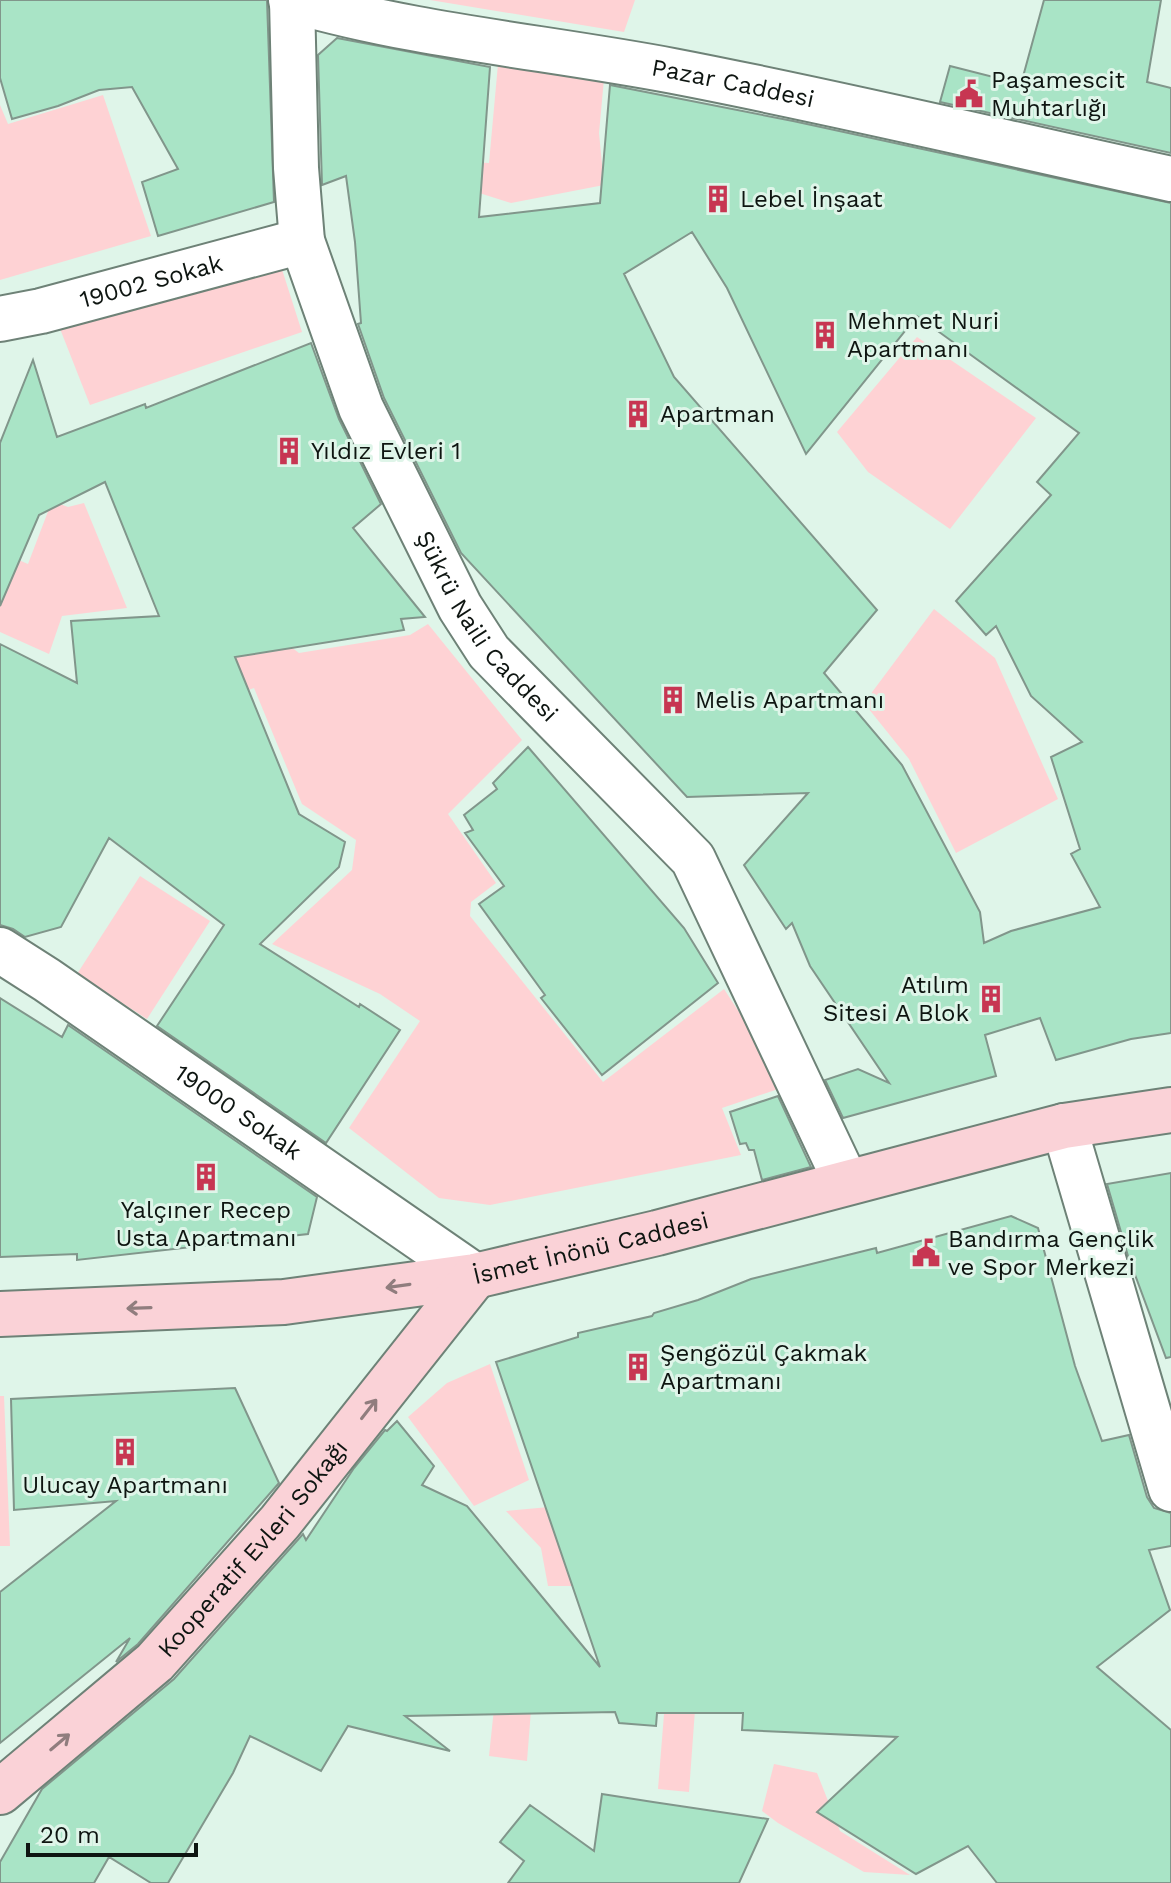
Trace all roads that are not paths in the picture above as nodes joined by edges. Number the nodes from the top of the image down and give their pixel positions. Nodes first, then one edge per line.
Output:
1 (292, 0) edge
2 (1171, 179) edge
3 (302, 241) junction
4 (0, 319) edge
5 (0, 950) edge
6 (1171, 1110) edge
7 (1064, 1126) junction
8 (846, 1182) junction
9 (475, 1276) junction
10 (0, 1314) edge
11 (1171, 1489) edge
12 (0, 1792) edge

1 - 2 street, Pazar Caddesi
1 - 3 street, Şükrü Naili Caddesi
3 - 4 street, 19002 Sokak
3 - 8 street, Şükrü Naili Caddesi
5 - 9 street, 19000 Sokak
6 - 7 main road, İsmet İnönü Caddesi
7 - 8 main road, İsmet İnönü Caddesi
7 - 11 street
8 - 9 main road, İsmet İnönü Caddesi
9 -> 10 main road, İsmet İnönü Caddesi
12 -> 9 main road, Kooperatif Evleri Sokağı

